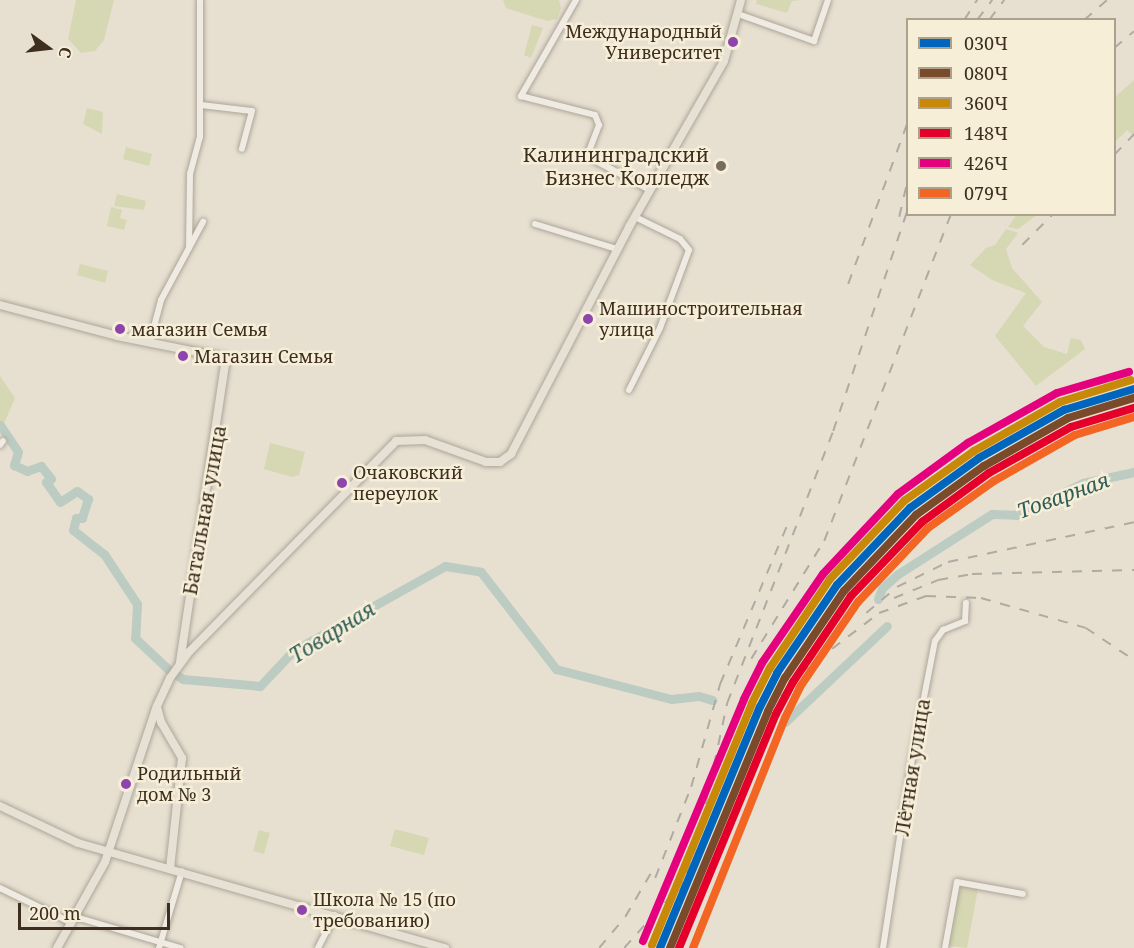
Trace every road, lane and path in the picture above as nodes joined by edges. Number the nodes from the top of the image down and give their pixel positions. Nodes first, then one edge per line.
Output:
1 (200, 0) edge
2 (576, 0) edge
3 (741, 0) edge
4 (828, 0) edge
5 (738, 14) junction
6 (201, 105) junction
7 (242, 149) dead end
8 (648, 192) junction
9 (635, 217) junction
10 (203, 222) dead end
11 (535, 224) dead end
12 (189, 248) junction
13 (617, 249) junction
14 (0, 305) edge
15 (150, 342) junction
16 (629, 390) dead end
17 (966, 603) dead end
18 (182, 637) junction
19 (196, 645) junction
20 (178, 664) junction
21 (157, 706) junction
22 (161, 722) junction
23 (151, 724) junction
24 (0, 806) edge
25 (107, 851) junction
26 (170, 868) junction
27 (182, 871) junction
28 (0, 888) edge
29 (1023, 894) dead end
30 (335, 915) junction
31 (74, 920) junction
32 (160, 945) edge
33 (57, 948) edge
34 (180, 948) edge
35 (318, 948) edge
36 (445, 948) edge
37 (883, 948) edge
38 (945, 948) edge

1 - 6 street
2 - 8 street
3 - 5 main road
4 - 5 street
5 - 8 main road
6 - 7 street
6 - 12 street
8 - 9 main road
9 - 13 main road
9 - 16 street
10 - 12 street
11 - 13 street
12 - 15 street
13 - 19 main road
14 - 15 main road
15 - 18 main road, Батальная улица
17 - 37 street, Лётная улица
18 - 19 main road
18 - 20 main road, Батальная улица
19 - 20 main road
20 - 21 main road
21 - 22 main road
21 - 23 main road
22 - 23 main road
22 - 26 main road
23 - 25 main road
24 - 25 main road
25 - 26 main road
25 - 31 main road
26 - 27 main road
27 - 30 main road
27 - 32 street
28 - 31 street
29 - 38 street
30 - 35 street
30 - 36 main road
31 - 32 street
31 - 33 main road
32 - 34 street

